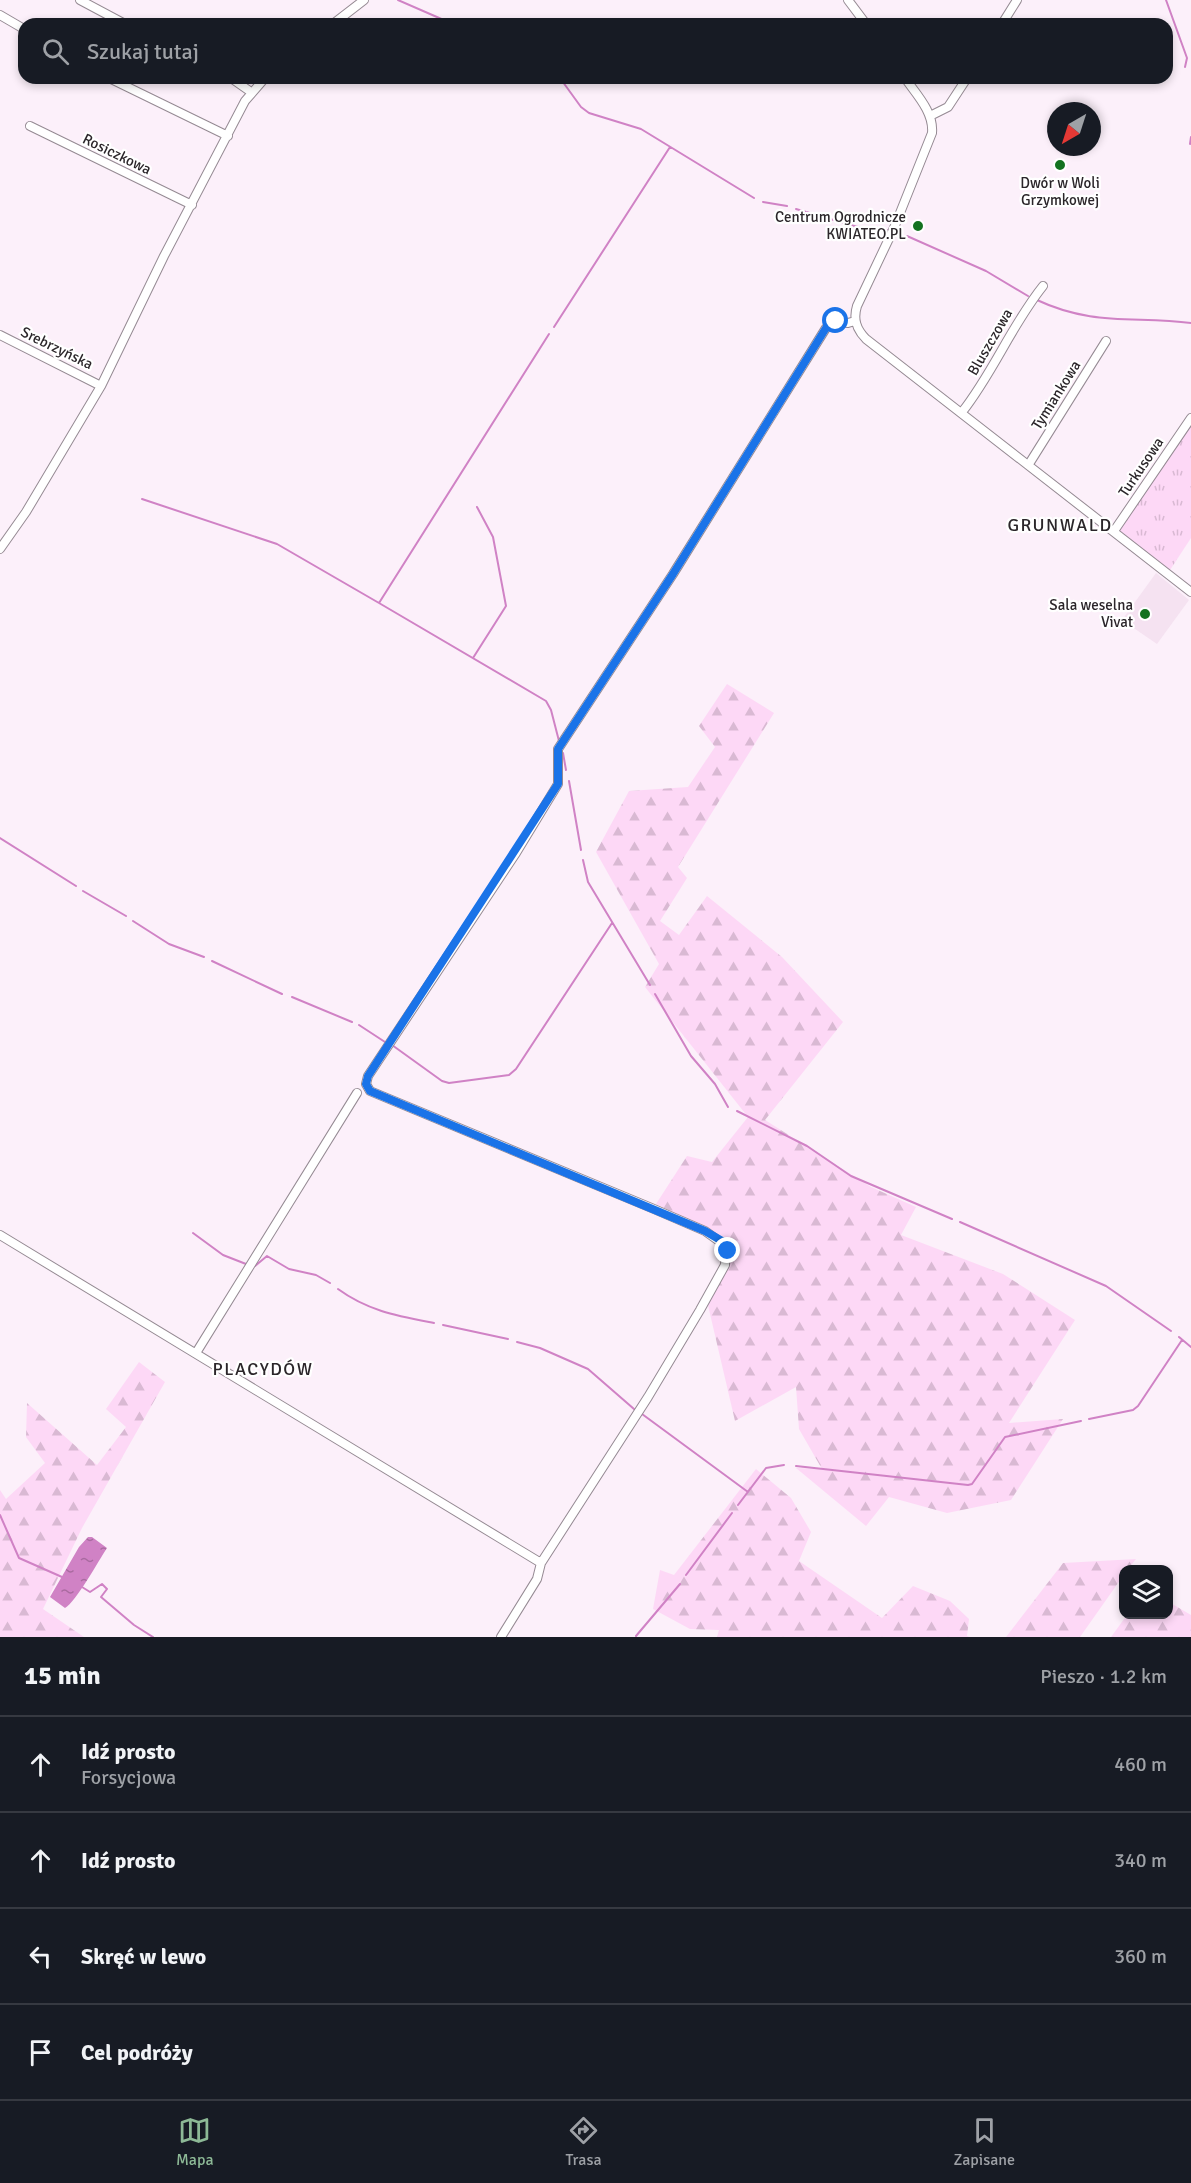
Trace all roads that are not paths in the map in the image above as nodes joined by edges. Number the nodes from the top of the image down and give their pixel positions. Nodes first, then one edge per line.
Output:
1 (80, 0) edge
2 (364, 0) edge
3 (848, 0) edge
4 (1017, 0) edge
5 (0, 15) edge
6 (114, 18) edge
7 (341, 18) edge
8 (862, 18) edge
9 (1006, 18) edge
10 (18, 26) edge
11 (121, 84) edge
12 (240, 84) edge
13 (259, 84) edge
14 (909, 84) edge
15 (963, 84) edge
16 (251, 92) junction
17 (930, 116) junction
18 (30, 126) dead end
19 (228, 136) junction
20 (192, 205) junction
21 (1043, 286) dead end
22 (855, 321) junction
23 (0, 335) edge
24 (1106, 341) dead end
25 (101, 386) junction
26 (962, 412) junction
27 (1191, 418) edge
28 (1029, 464) junction
29 (1114, 531) junction
30 (0, 549) edge
31 (1191, 592) edge
32 (357, 1093) dead end
33 (0, 1235) edge
34 (196, 1353) junction
35 (541, 1563) junction
36 (501, 1637) edge

1 - 6 street
2 - 7 street
3 - 8 street
4 - 9 street
5 - 10 street
11 - 19 street
12 - 16 street
13 - 16 street
14 - 17 street
15 - 17 street
16 - 19 street
17 - 22 street
18 - 20 street, Rosiczkowa
19 - 20 street
20 - 25 street
21 - 26 street, Bluszczowa
22 - 26 street
22 - 35 street
23 - 25 street, Srebrzyńska
24 - 28 street, Tymiankowa
25 - 30 street
26 - 28 street
27 - 29 street, Turkusowa
28 - 29 street
29 - 31 street
32 - 34 street
33 - 34 street
34 - 35 street
35 - 36 street

